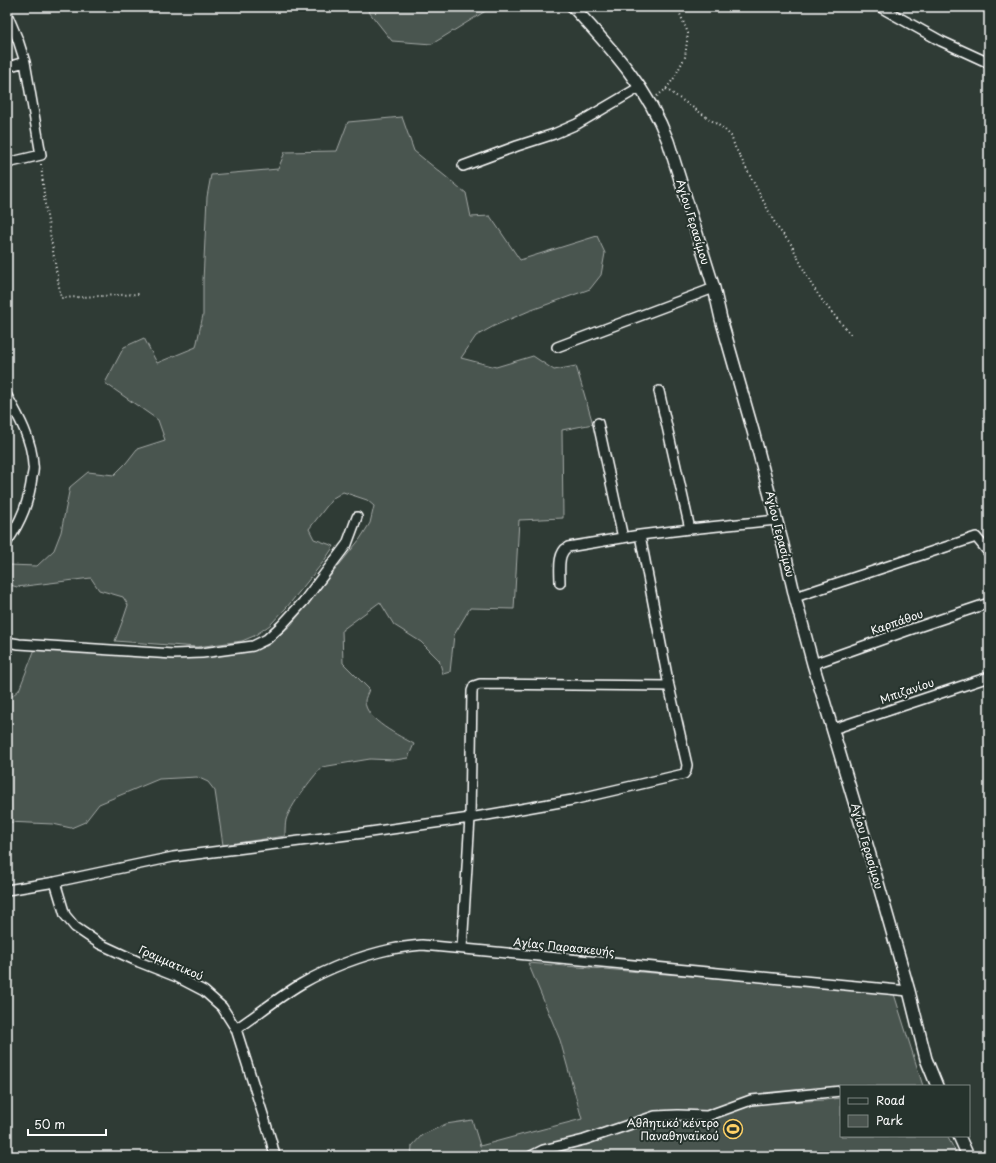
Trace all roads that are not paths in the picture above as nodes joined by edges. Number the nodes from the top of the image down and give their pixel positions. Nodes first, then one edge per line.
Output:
1 (573, 7) edge
2 (880, 7) edge
3 (7, 14) edge
4 (25, 62) junction
5 (989, 63) edge
6 (7, 67) edge
7 (640, 87) junction
8 (7, 163) edge
9 (464, 166) dead end
10 (714, 288) junction
11 (557, 347) dead end
12 (659, 391) dead end
13 (7, 396) edge
14 (598, 423) dead end
15 (358, 517) dead end
16 (776, 520) junction
17 (690, 529) junction
18 (640, 535) junction
19 (623, 538) junction
20 (7, 542) edge
21 (989, 553) edge
22 (560, 583) dead end
23 (795, 597) junction
24 (989, 603) edge
25 (7, 642) edge
26 (813, 664) junction
27 (989, 677) edge
28 (670, 686) junction
29 (833, 729) junction
30 (470, 818) junction
31 (55, 882) junction
32 (7, 890) edge
33 (462, 948) junction
34 (909, 991) junction
35 (236, 1029) junction
36 (937, 1085) edge
37 (840, 1091) edge
38 (959, 1137) edge
39 (275, 1156) edge
40 (531, 1156) edge
41 (968, 1156) edge

1 - 7 street, Αγίου Γερασίμου
2 - 5 street
3 - 4 street
4 - 6 street
4 - 8 street
7 - 9 street
7 - 10 street, Αγίου Γερασίμου
10 - 11 street
10 - 16 street, Αγίου Γερασίμου
12 - 17 street
13 - 20 street
14 - 19 street
15 - 25 street
16 - 17 street
16 - 23 street, Αγίου Γερασίμου
17 - 18 street
18 - 19 street
18 - 28 street
19 - 22 street
21 - 23 street
23 - 26 street, Αγίου Γερασίμου
24 - 26 street, Καρπάθου
26 - 29 street, Αγίου Γερασίμου
27 - 29 street, Μπιζανίου
28 - 30 street
28 - 30 street
29 - 34 street, Αγίου Γερασίμου
30 - 31 street
30 - 33 street
31 - 32 street
31 - 35 street, Γραμματικού
33 - 34 street, Αγίας Παρασκευής
33 - 35 street, Αγίας Παρασκευής
34 - 36 street, Αγίου Γερασίμου
35 - 39 street, Γραμματικού
37 - 40 street
38 - 41 street

